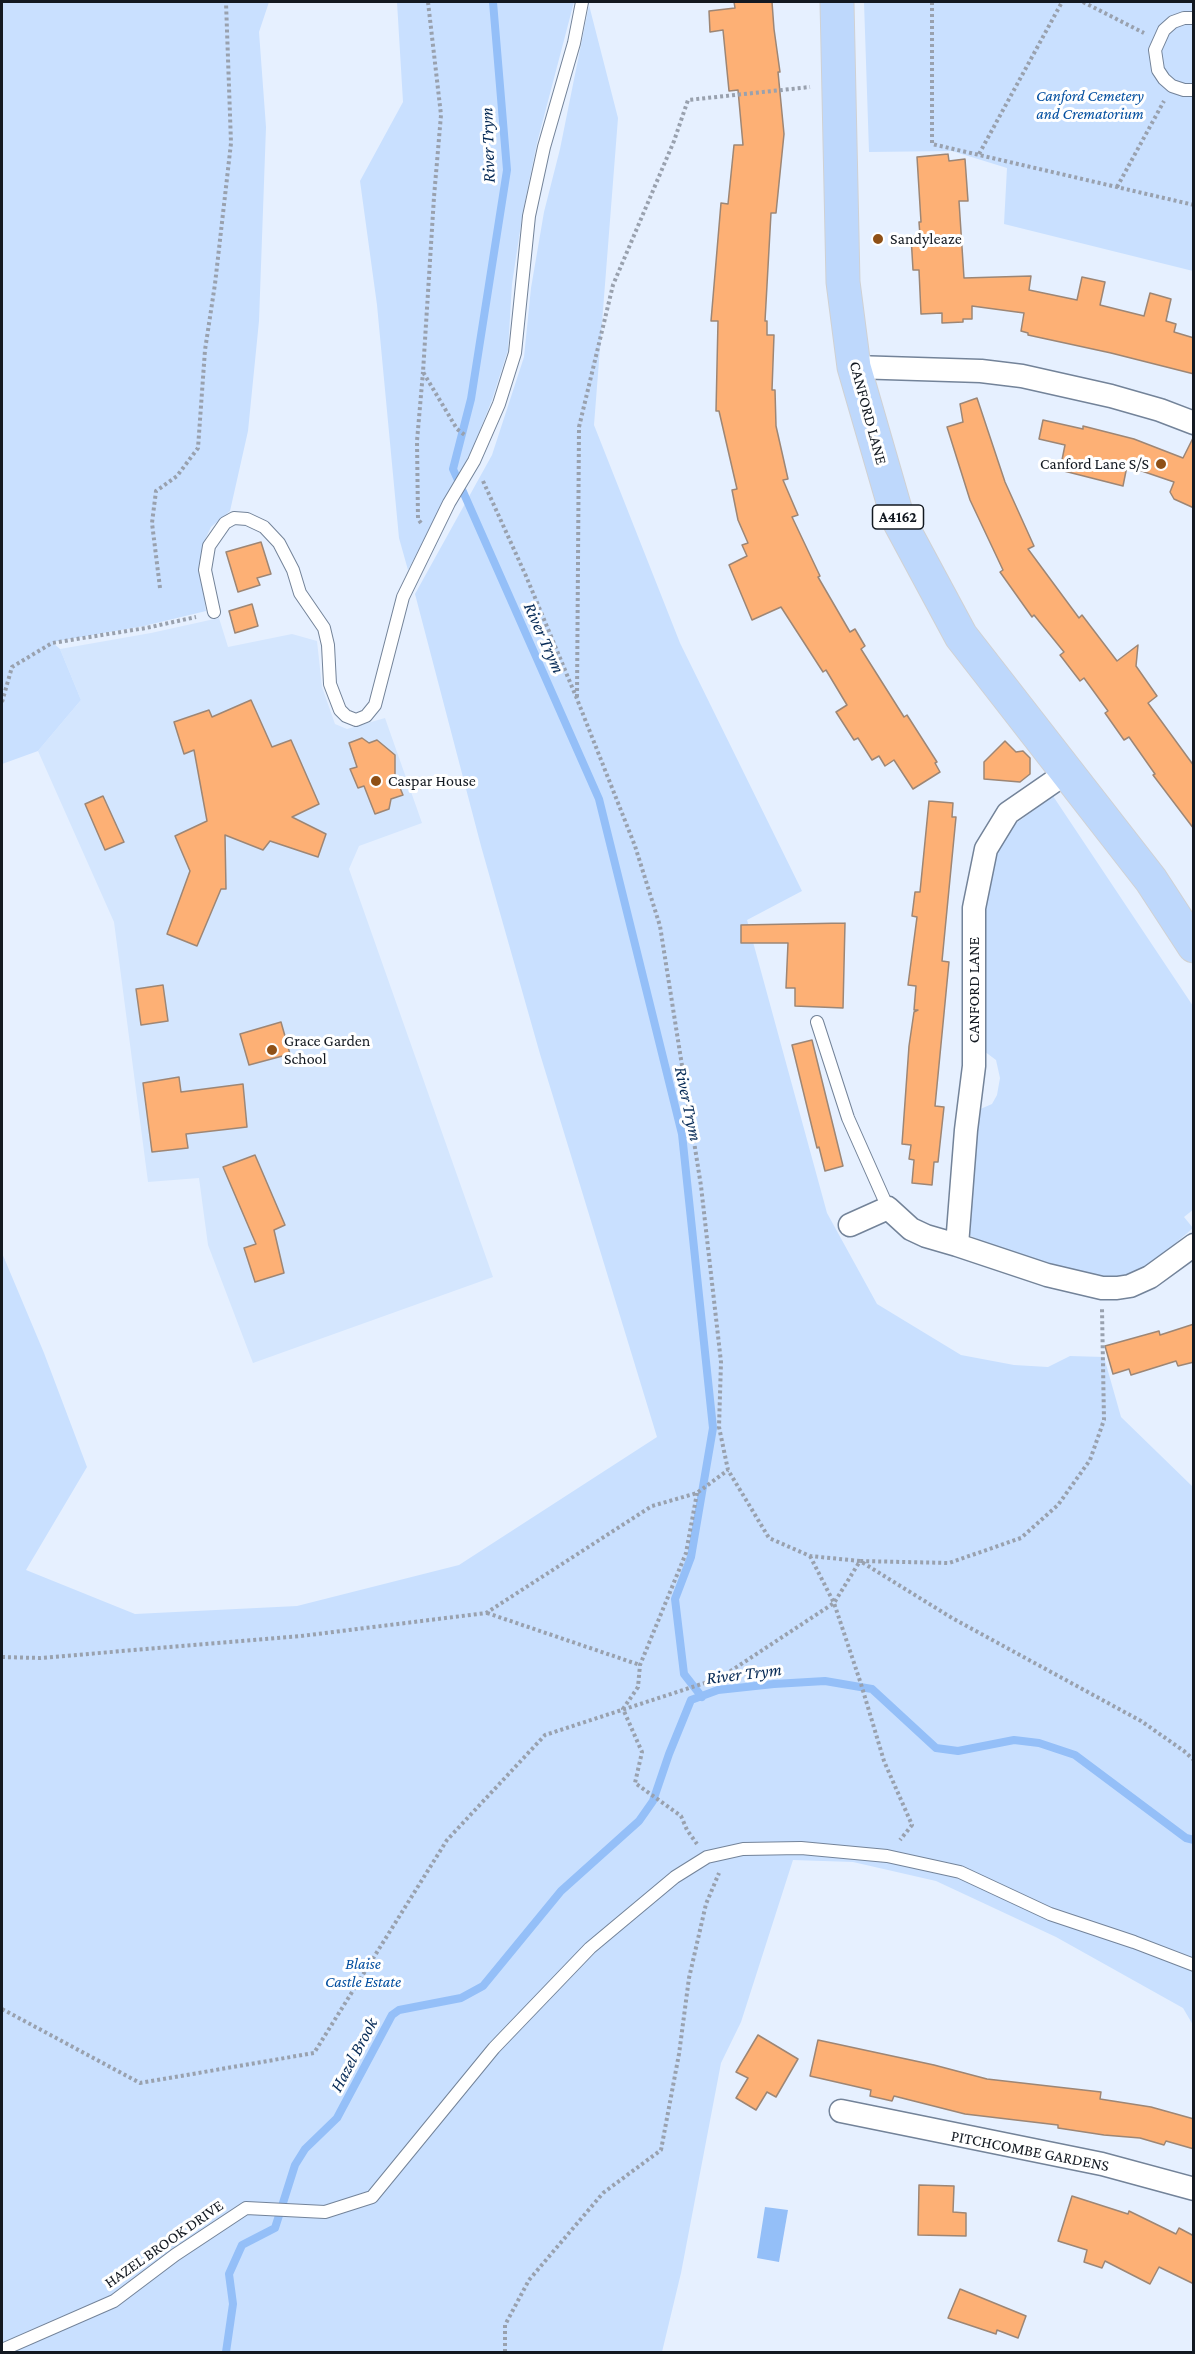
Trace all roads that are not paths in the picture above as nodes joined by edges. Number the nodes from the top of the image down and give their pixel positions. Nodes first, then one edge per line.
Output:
1 (582, 2) edge
2 (837, 2) edge
3 (1194, 18) edge
4 (1194, 90) edge
5 (854, 367) junction
6 (1194, 423) edge
7 (214, 612) road end
8 (1066, 772) junction
9 (1194, 946) edge
10 (817, 1022) dead end
11 (888, 1208) junction
12 (850, 1225) dead end
13 (957, 1245) junction
14 (1194, 1245) edge
15 (1194, 1965) edge
16 (841, 2112) dead end
17 (1194, 2189) edge
18 (2, 2350) edge

1 - 7 lane
2 - 5 main road, CANFORD LANE / A4162
3 - 4 lane
5 - 6 street
5 - 8 main road, CANFORD LANE / A4162
8 - 9 main road, CANFORD LANE / A4162
8 - 13 street, CANFORD LANE
10 - 11 lane
11 - 12 street
11 - 13 street
13 - 14 street
15 - 18 lane, HAZEL BROOK DRIVE
16 - 17 street, PITCHCOMBE GARDENS

